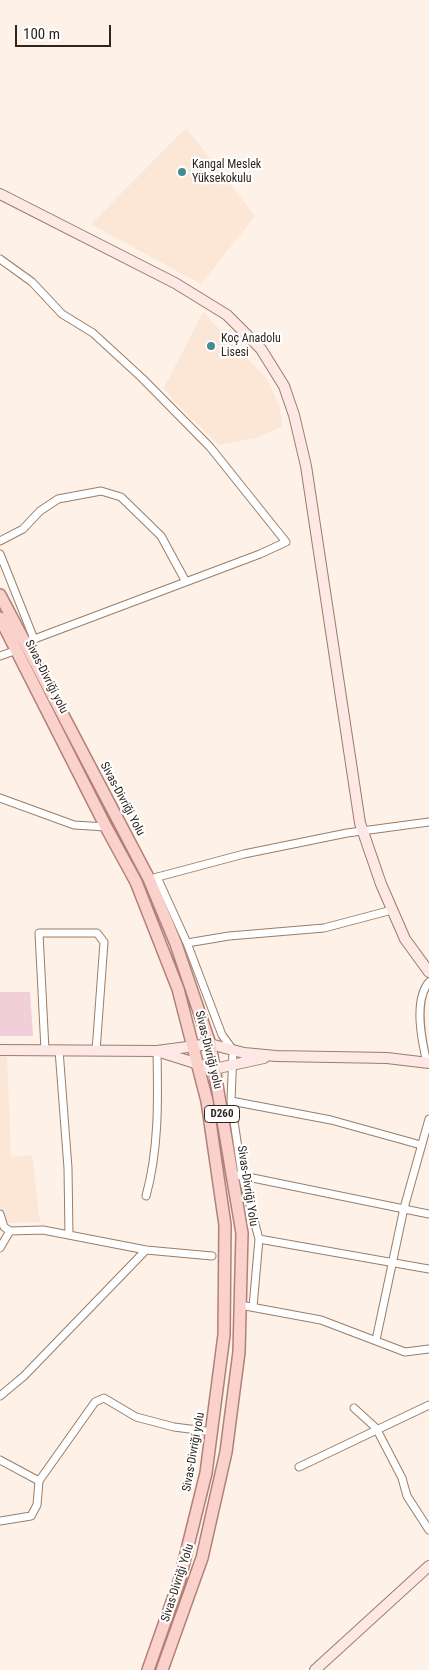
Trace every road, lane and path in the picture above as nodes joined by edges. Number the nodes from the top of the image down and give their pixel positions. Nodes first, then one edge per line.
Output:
1 (0, 194) edge
2 (0, 259) edge
3 (0, 541) edge
4 (0, 554) edge
5 (186, 582) junction
6 (0, 595) edge
7 (0, 618) edge
8 (34, 639) junction
9 (17, 650) junction
10 (0, 656) edge
11 (0, 798) edge
12 (429, 822) edge
13 (106, 827) junction
14 (363, 832) junction
15 (153, 878) junction
16 (392, 910) junction
17 (187, 943) junction
18 (429, 972) edge
19 (429, 982) edge
20 (210, 1044) junction
21 (193, 1048) junction
22 (0, 1050) edge
23 (45, 1050) junction
24 (59, 1050) junction
25 (233, 1050) junction
26 (96, 1051) junction
27 (157, 1051) junction
28 (276, 1056) junction
29 (428, 1063) edge
30 (198, 1065) junction
31 (231, 1065) junction
32 (214, 1069) junction
33 (231, 1101) junction
34 (429, 1119) edge
35 (421, 1145) junction
36 (237, 1174) junction
37 (146, 1196) dead end
38 (404, 1208) junction
39 (0, 1214) edge
40 (429, 1214) edge
41 (10, 1231) junction
42 (68, 1235) junction
43 (259, 1239) junction
44 (0, 1248) edge
45 (146, 1250) junction
46 (212, 1256) dead end
47 (392, 1263) junction
48 (429, 1269) edge
49 (240, 1305) junction
50 (253, 1307) junction
51 (376, 1340) junction
52 (429, 1349) edge
53 (0, 1396) edge
54 (429, 1405) edge
55 (354, 1408) dead end
56 (376, 1428) junction
57 (213, 1432) junction
58 (0, 1460) edge
59 (299, 1467) dead end
60 (39, 1481) junction
61 (0, 1521) edge
62 (429, 1530) edge
63 (429, 1566) edge
64 (148, 1670) edge
65 (162, 1670) edge
66 (315, 1670) edge

1 - 14 street
2 - 5 street
3 - 5 street
4 - 8 street
5 - 8 street
6 - 15 main road, Sivas-Divriği Yolu / D260
7 - 9 main road, Sivas-Divriği yolu / D260
8 - 15 street
9 - 10 street
9 - 13 main road, Sivas-Divriği yolu / D260
11 - 13 street
12 - 14 street
13 - 21 main road, Sivas-Divriği yolu / D260
14 - 15 street
14 - 16 street
15 - 17 street
15 - 20 main road, Sivas-Divriği Yolu / D260
16 - 17 street
16 - 18 street
17 - 25 street
19 - 29 street
20 - 21 street
20 - 25 street
20 - 32 main road, Sivas-Divriği Yolu / D260
21 - 27 street
21 - 30 main road, Sivas-Divriği yolu / D260
22 - 23 street
23 - 24 street
23 - 26 street
24 - 26 street
24 - 42 street
25 - 28 street
25 - 31 street
26 - 27 street
27 - 30 street
27 - 37 street
28 - 29 street
28 - 31 street
30 - 32 street
30 - 57 main road, Sivas-Divriği yolu / D260
31 - 32 street
31 - 33 street
32 - 36 main road, Sivas-Divriği Yolu / D260
33 - 35 street
33 - 36 street
34 - 35 street
35 - 38 street
36 - 38 street
36 - 43 street
36 - 49 main road, Sivas-Divriği Yolu / D260
38 - 40 street
38 - 47 street
39 - 41 street
41 - 42 street
41 - 44 street
42 - 45 street
43 - 47 street
43 - 50 street
45 - 46 street
45 - 53 street
47 - 48 street
47 - 51 street
49 - 50 street
49 - 65 main road, Sivas-Divriği Yolu / D260
50 - 51 street
51 - 52 street
54 - 56 street
55 - 56 street
56 - 59 street
56 - 62 street
57 - 60 street
57 - 64 main road, Sivas-Divriği yolu / D260
58 - 60 street
60 - 61 street
63 - 66 street

